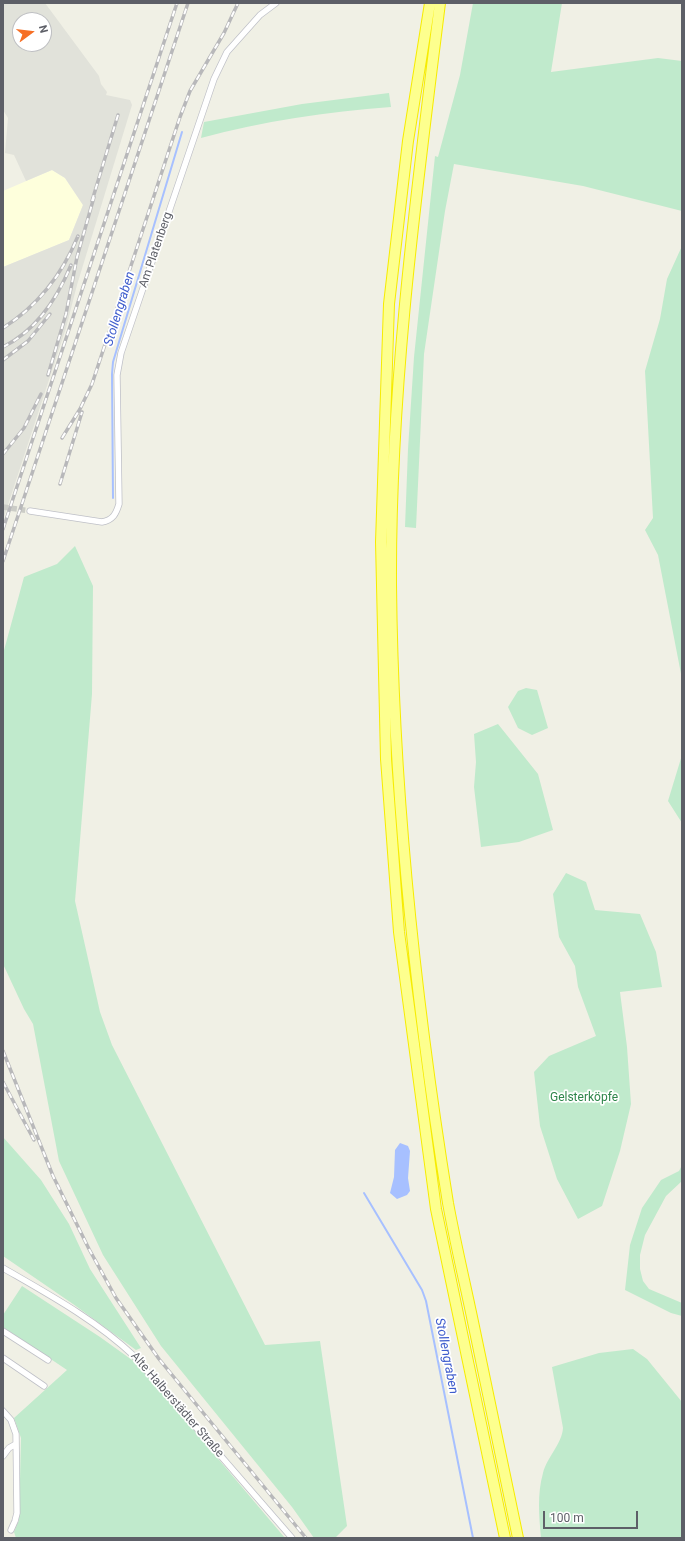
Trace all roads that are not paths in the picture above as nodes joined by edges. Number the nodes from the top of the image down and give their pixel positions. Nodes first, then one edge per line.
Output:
1 (276, 3) edge
2 (430, 3) edge
3 (440, 3) edge
4 (30, 511) tunnel mouth
5 (3, 1268) edge
6 (3, 1331) edge
7 (3, 1358) edge
8 (48, 1360) dead end
9 (44, 1386) dead end
10 (3, 1411) edge
11 (16, 1444) junction
12 (3, 1456) edge
13 (11, 1530) dead end
14 (292, 1538) edge
15 (505, 1538) edge
16 (518, 1538) edge

1 - 4 street, Am Platenberg
2 - 15 highway
3 - 16 highway
5 - 14 street, Alte Halberstädter Straße
6 - 8 street
7 - 9 street
10 - 11 street
11 - 12 street
11 - 13 street

